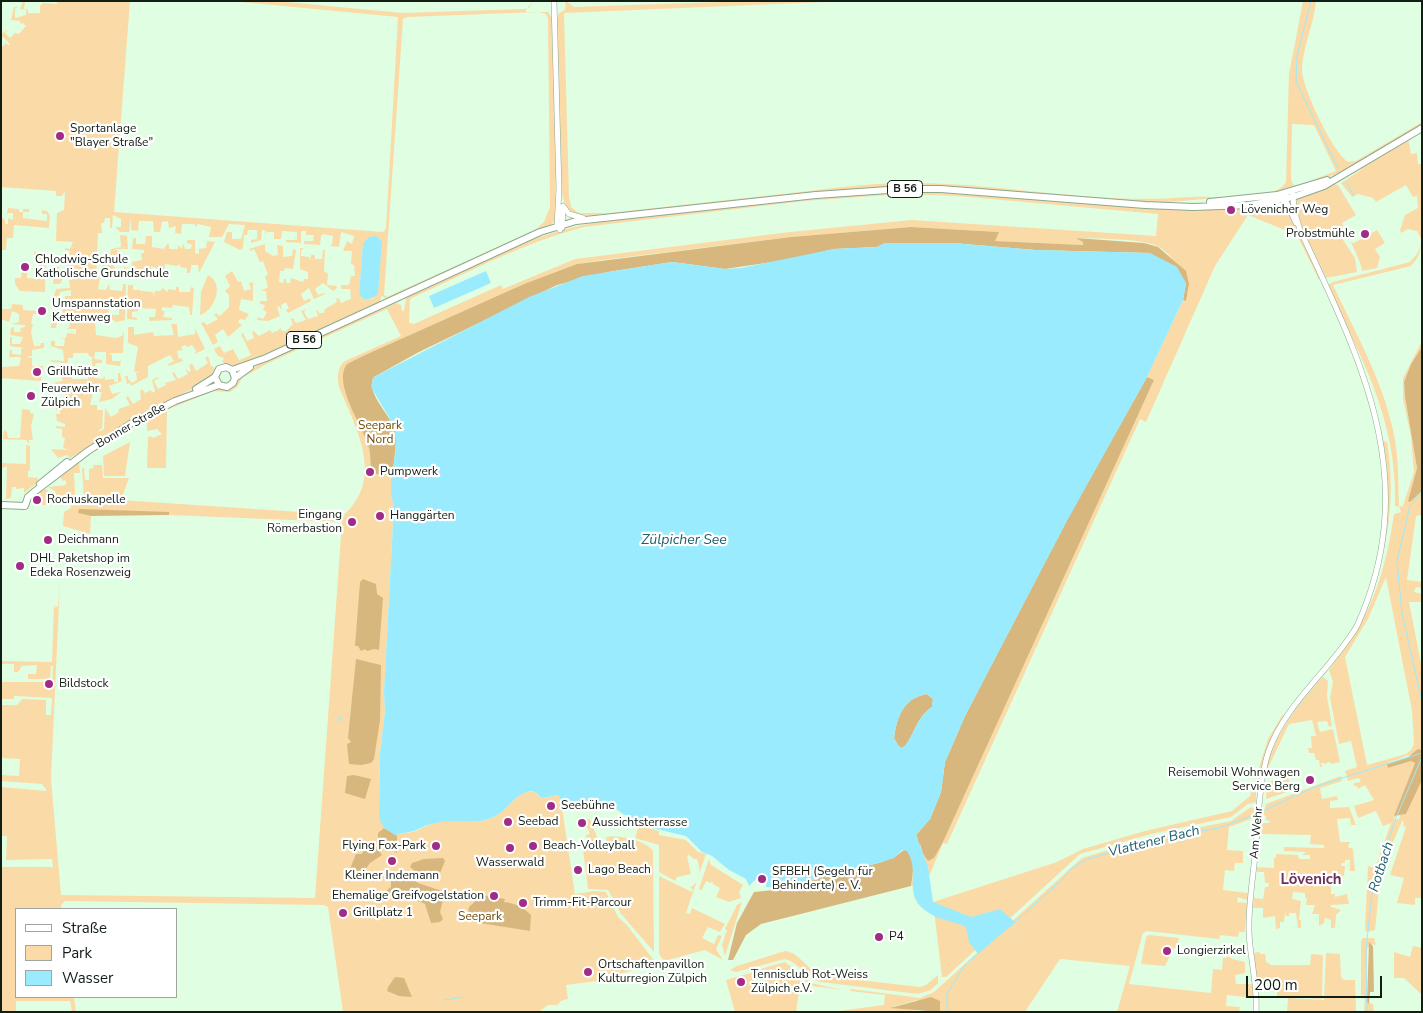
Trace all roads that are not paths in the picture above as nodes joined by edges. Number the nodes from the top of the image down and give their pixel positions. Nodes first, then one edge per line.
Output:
1 (554, 1) edge
2 (1422, 128) edge
3 (559, 189) junction
4 (1293, 194) junction
5 (1284, 196) junction
6 (1172, 205) junction
7 (1250, 205) junction
8 (562, 206) junction
9 (1289, 211) junction
10 (639, 215) junction
11 (606, 217) junction
12 (560, 227) junction
13 (1300, 230) junction
14 (266, 358) junction
15 (232, 370) junction
16 (215, 377) junction
17 (235, 378) junction
18 (219, 385) junction
19 (1377, 397) dead end
20 (175, 400) junction
21 (1, 504) edge
22 (1392, 517) dead end
23 (1256, 1012) edge

1 - 3 street
2 - 4 main road, B 56
3 - 8 street
3 - 12 street
4 - 5 main road, B 56
4 - 13 street
5 - 6 main road, B 56
5 - 7 main road, B 56
5 - 9 street
6 - 7 main road, B 56
6 - 10 main road, B 56
7 - 9 street
8 - 11 street, B 56
8 - 12 street
9 - 13 street
10 - 11 main road, B 56
10 - 12 main road, B 56
11 - 12 main road, B 56
12 - 14 main road, B 56
13 - 19 street
14 - 15 main road, B 56
14 - 17 main road, B 56
15 - 16 main road, B 56
15 - 17 main road
16 - 18 main road
16 - 20 main road, Bonner Straße / B 56
17 - 18 main road, B 56
18 - 20 main road, Bonner Straße / B 56
20 - 21 main road, Bonner Straße / B 56
22 - 23 street, Am Wehr

